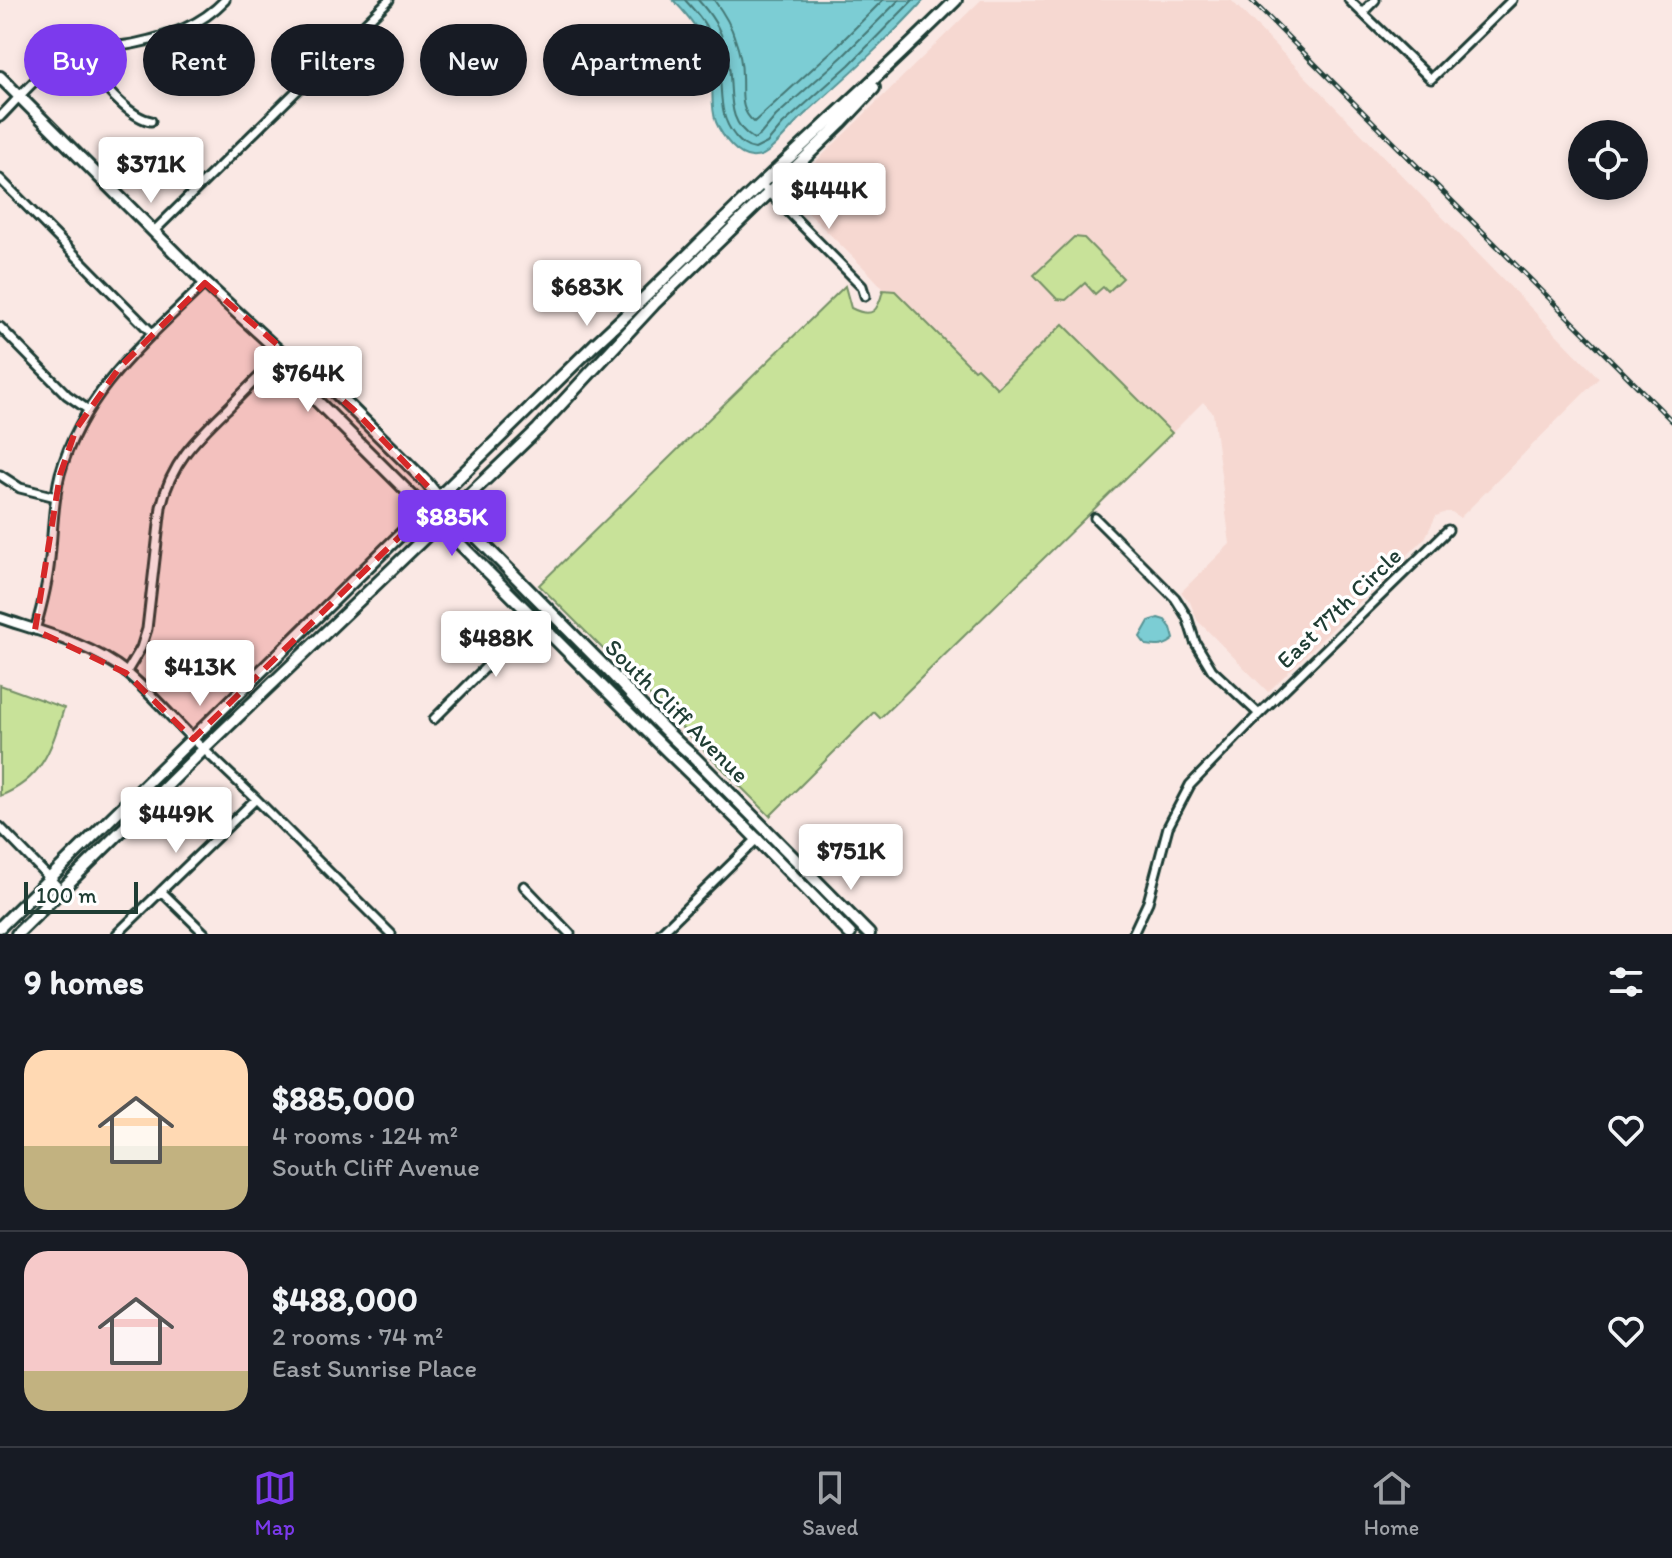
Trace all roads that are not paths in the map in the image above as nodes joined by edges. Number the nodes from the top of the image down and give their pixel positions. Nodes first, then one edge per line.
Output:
1 (225, 0) edge
2 (389, 0) edge
3 (956, 0) edge
4 (1349, 0) edge
5 (1375, 0) edge
6 (1512, 0) edge
7 (1362, 13) junction
8 (127, 45) edge
9 (0, 77) edge
10 (24, 93) edge
11 (115, 96) edge
12 (20, 97) junction
13 (0, 117) edge
14 (151, 121) dead end
15 (0, 179) edge
16 (766, 188) junction
17 (154, 231) junction
18 (205, 283) junction
19 (865, 296) dead end
20 (0, 327) edge
21 (153, 334) junction
22 (282, 354) junction
23 (87, 409) junction
24 (0, 475) edge
25 (56, 497) junction
26 (439, 498) junction
27 (426, 509) junction
28 (453, 512) junction
29 (1095, 518) dead end
30 (440, 523) junction
31 (1448, 530) dead end
32 (0, 618) edge
33 (535, 618) junction
34 (35, 630) junction
35 (126, 673) junction
36 (1259, 714) junction
37 (434, 719) dead end
38 (193, 739) junction
39 (204, 749) junction
40 (256, 799) junction
41 (0, 827) edge
42 (766, 830) junction
43 (757, 839) junction
44 (50, 878) junction
45 (524, 886) dead end
46 (61, 890) junction
47 (161, 891) junction
48 (0, 927) edge
49 (17, 934) edge
50 (117, 934) edge
51 (205, 934) edge
52 (391, 934) edge
53 (570, 934) edge
54 (660, 934) edge
55 (850, 934) edge
56 (869, 934) edge
57 (1133, 934) edge

1 - 8 street
2 - 17 street
3 - 16 main road
4 - 7 street
5 - 7 street
6 - 7 street
9 - 12 main road, South Cliff Avenue
10 - 12 street
11 - 14 street
12 - 13 street
12 - 17 main road, South Cliff Avenue
15 - 21 street
16 - 19 street
16 - 26 main road
16 - 28 main road
17 - 18 main road, South Cliff Avenue
18 - 21 street
18 - 22 main road, South Cliff Avenue
20 - 23 street
21 - 23 street
22 - 26 main road, South Cliff Avenue
22 - 27 main road, South Cliff Avenue
22 - 35 street
23 - 25 street
24 - 25 street
25 - 34 street
26 - 27 main road
26 - 28 main road, South Cliff Avenue
27 - 30 main road, South Cliff Avenue
27 - 38 main road
28 - 30 main road
28 - 42 main road, South Cliff Avenue
29 - 36 street
30 - 33 main road, South Cliff Avenue
30 - 39 main road
31 - 36 street, East 77th Circle
32 - 34 street
33 - 37 street
33 - 43 main road, South Cliff Avenue
34 - 35 street
35 - 38 street
36 - 57 street, East 77th Circle
38 - 39 street
38 - 44 main road
39 - 40 street
39 - 46 main road
40 - 47 street
40 - 52 street
41 - 44 street
42 - 43 street
42 - 56 main road, South Cliff Avenue
43 - 54 street
43 - 55 main road, South Cliff Avenue
44 - 46 street
44 - 48 main road
45 - 53 street
46 - 49 main road
47 - 50 street
47 - 51 street

